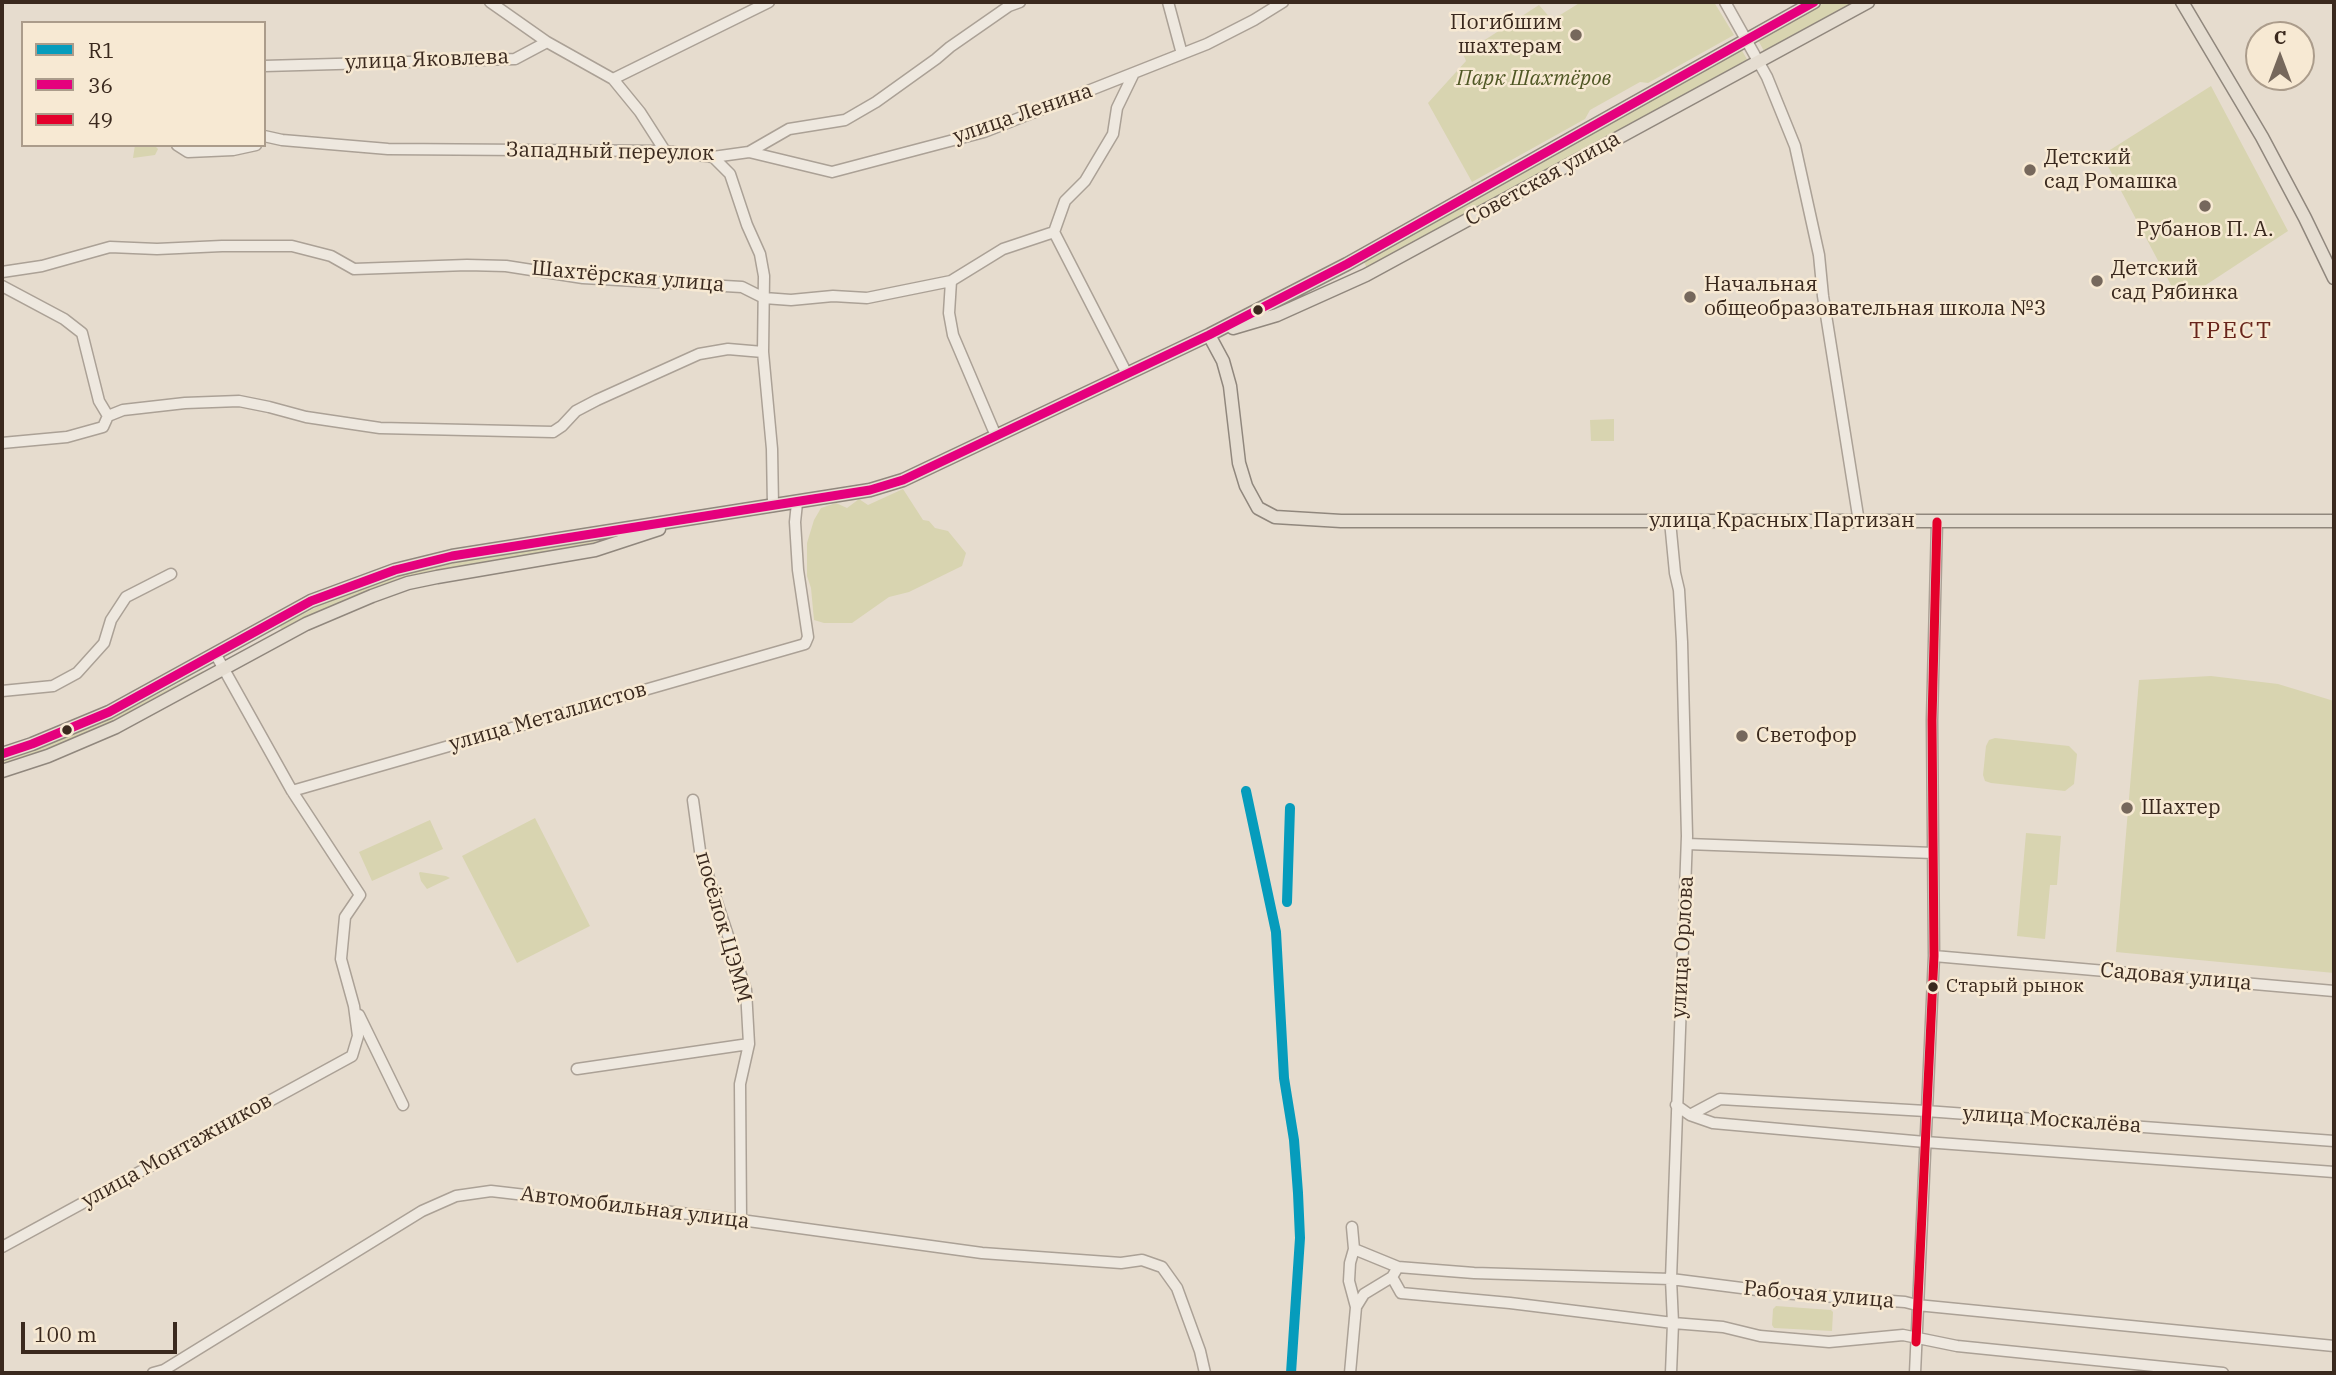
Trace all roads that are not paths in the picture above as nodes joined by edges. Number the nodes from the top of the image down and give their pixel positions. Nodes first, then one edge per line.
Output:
1 (490, 2) edge
2 (769, 2) edge
3 (1020, 2) edge
4 (1168, 2) edge
5 (1283, 2) edge
6 (1726, 2) edge
7 (1815, 2) edge
8 (1868, 2) edge
9 (2182, 2) edge
10 (1748, 39) junction
11 (547, 42) junction
12 (1182, 54) junction
13 (1759, 61) junction
14 (266, 66) edge
15 (1133, 75) junction
16 (613, 79) junction
17 (266, 136) edge
18 (282, 140) junction
19 (266, 144) edge
20 (180, 147) edge
21 (247, 147) edge
22 (665, 151) junction
23 (749, 152) junction
24 (713, 157) junction
25 (1054, 232) junction
26 (2, 272) edge
27 (2334, 278) edge
28 (951, 281) junction
29 (2, 286) edge
30 (764, 298) junction
31 (1209, 335) junction
32 (763, 352) junction
33 (1126, 374) junction
34 (108, 416) junction
35 (996, 436) junction
36 (2, 443) edge
37 (797, 503) junction
38 (773, 506) junction
39 (686, 520) junction
40 (1670, 521) junction
41 (2334, 521) edge
42 (1859, 522) junction
43 (1937, 522) junction
44 (171, 574) dead end
45 (268, 625) junction
46 (276, 641) junction
47 (216, 655) junction
48 (224, 670) junction
49 (2, 691) edge
50 (2, 754) edge
51 (2, 771) edge
52 (292, 791) junction
53 (694, 800) dead end
54 (1687, 844) junction
55 (1933, 853) junction
56 (1934, 956) junction
57 (2334, 991) edge
58 (354, 1006) junction
59 (749, 1044) junction
60 (578, 1069) dead end
61 (403, 1105) dead end
62 (1676, 1105) junction
63 (1926, 1111) junction
64 (1690, 1115) junction
65 (2334, 1141) edge
66 (1925, 1142) junction
67 (2334, 1172) edge
68 (741, 1220) junction
69 (1352, 1227) dead end
70 (2, 1247) edge
71 (1354, 1249) junction
72 (1395, 1272) junction
73 (1671, 1279) junction
74 (1917, 1305) junction
75 (1356, 1307) junction
76 (1673, 1323) junction
77 (1917, 1337) junction
78 (2334, 1346) edge
79 (153, 1373) edge
80 (1205, 1373) edge
81 (1350, 1373) edge
82 (1671, 1373) edge
83 (1915, 1373) edge
84 (2223, 1373) edge

1 - 11 street
2 - 16 street
3 - 23 street, Западный переулок
4 - 12 street
5 - 12 street, улица Ленина
6 - 10 street
7 - 10 main road, Советская улица
8 - 13 main road, Советская улица
9 - 27 main road
10 - 13 street
10 - 31 main road, Советская улица
11 - 14 street, улица Яковлева
11 - 16 street
12 - 15 street, улица Ленина
13 - 31 main road, Советская улица
13 - 42 street
15 - 23 street, улица Ленина
15 - 25 street
16 - 22 street
17 - 18 street, Западный переулок
18 - 19 street, Западный переулок
18 - 22 street, Западный переулок
20 - 21 street
22 - 24 street, Западный переулок
23 - 24 street, Западный переулок
24 - 30 street
25 - 28 street, Шахтёрская улица
25 - 33 street
26 - 30 street, Шахтёрская улица
28 - 30 street, Шахтёрская улица
28 - 35 street
29 - 34 street
30 - 32 street
31 - 33 main road, Советская улица
31 - 40 main road, улица Красных Партизан
32 - 34 street
32 - 38 street
33 - 35 main road, Советская улица
34 - 36 street
35 - 37 main road, Советская улица
37 - 38 main road, Советская улица
37 - 52 street, улица Металлистов
38 - 39 main road, Советская улица
39 - 45 main road, Советская улица
39 - 46 main road, Советская улица
40 - 42 main road, улица Красных Партизан
40 - 54 street, улица Орлова
41 - 43 main road, улица Красных Партизан
42 - 43 main road, улица Красных Партизан
43 - 55 street
44 - 49 street
45 - 46 main road
45 - 47 main road, Советская улица
46 - 48 main road, Советская улица
47 - 48 street
47 - 50 main road, Советская улица
48 - 51 main road, Советская улица
48 - 52 street
52 - 58 street
53 - 59 street, посёлок ЦЭММ
54 - 55 street
54 - 62 street, улица Орлова
55 - 56 street
56 - 57 street, Садовая улица
56 - 63 street
58 - 61 street
58 - 70 street, улица Монтажников
59 - 60 street
59 - 68 street, посёлок ЦЭММ
62 - 64 street, улица Москалёва
62 - 73 street, улица Орлова
63 - 64 street, улица Москалёва
63 - 65 street, улица Москалёва
63 - 66 street
64 - 66 street, улица Москалёва
66 - 67 street, улица Москалёва
66 - 74 street
68 - 79 street, Автомобильная улица
68 - 80 street, Автомобильная улица
69 - 71 street
71 - 72 street
71 - 75 street
72 - 73 street, Рабочая улица
72 - 75 street
72 - 76 street, Рабочая улица
73 - 74 street, Рабочая улица
73 - 76 street, улица Орлова
74 - 77 street
74 - 78 street, Рабочая улица
75 - 81 street
76 - 77 street, Рабочая улица
76 - 82 street, улица Орлова
77 - 83 street
77 - 84 street, Рабочая улица

